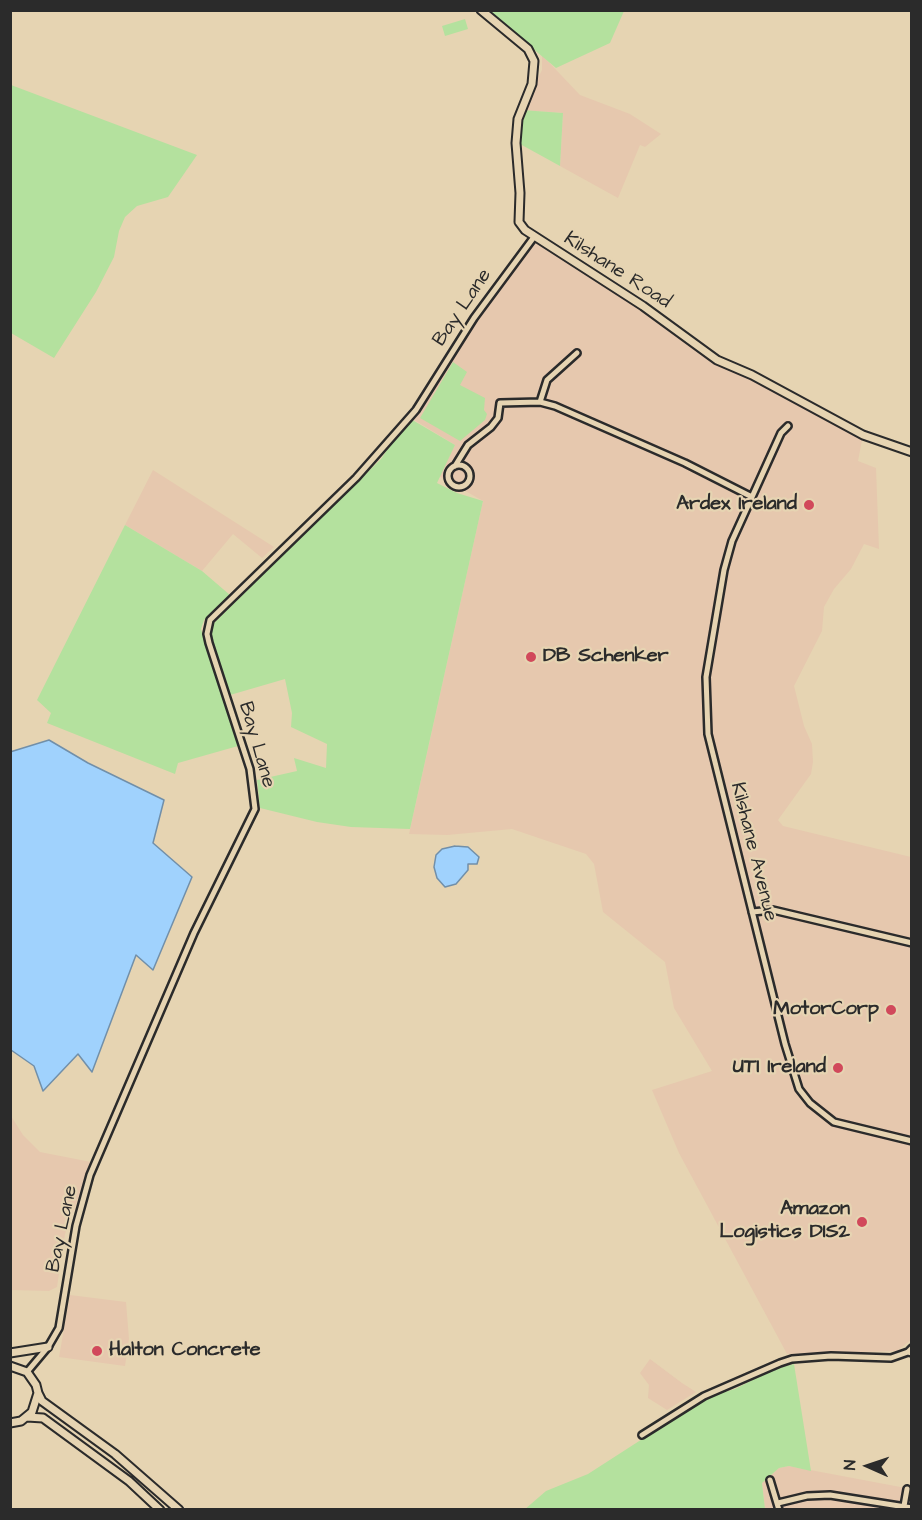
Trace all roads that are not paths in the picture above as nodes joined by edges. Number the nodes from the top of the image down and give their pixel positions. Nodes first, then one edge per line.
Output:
1 (481, 10) edge
2 (534, 237) junction
3 (577, 353) dead end
4 (540, 402) junction
5 (788, 426) dead end
6 (912, 452) edge
7 (462, 458) junction
8 (455, 466) junction
9 (465, 467) junction
10 (752, 497) junction
11 (753, 912) junction
12 (912, 944) edge
13 (912, 1141) edge
14 (48, 1347) junction
15 (910, 1351) edge
16 (10, 1353) edge
17 (10, 1366) edge
18 (27, 1372) junction
19 (38, 1393) junction
20 (27, 1417) junction
21 (10, 1423) edge
22 (642, 1435) dead end
23 (770, 1480) dead end
24 (907, 1489) dead end
25 (779, 1506) edge
26 (904, 1506) junction
27 (912, 1508) edge
28 (160, 1509) edge
29 (179, 1509) edge

1 - 2 street, Kilshane Road
2 - 6 street, Kilshane Road
2 - 14 street, Bay Lane
3 - 4 street
4 - 7 street
4 - 10 street
5 - 10 street, Kilshane Avenue
7 - 8 street
7 - 9 street
8 - 9 street
8 - 9 street
10 - 11 street, Kilshane Avenue
11 - 12 street
11 - 13 street, Kilshane Avenue
14 - 16 street
14 - 18 street, Bay Lane
15 - 22 street
17 - 18 street
18 - 19 street
19 - 20 street
19 - 29 street
20 - 21 street
20 - 28 street
23 - 25 street
24 - 26 street
25 - 26 street
26 - 27 street

